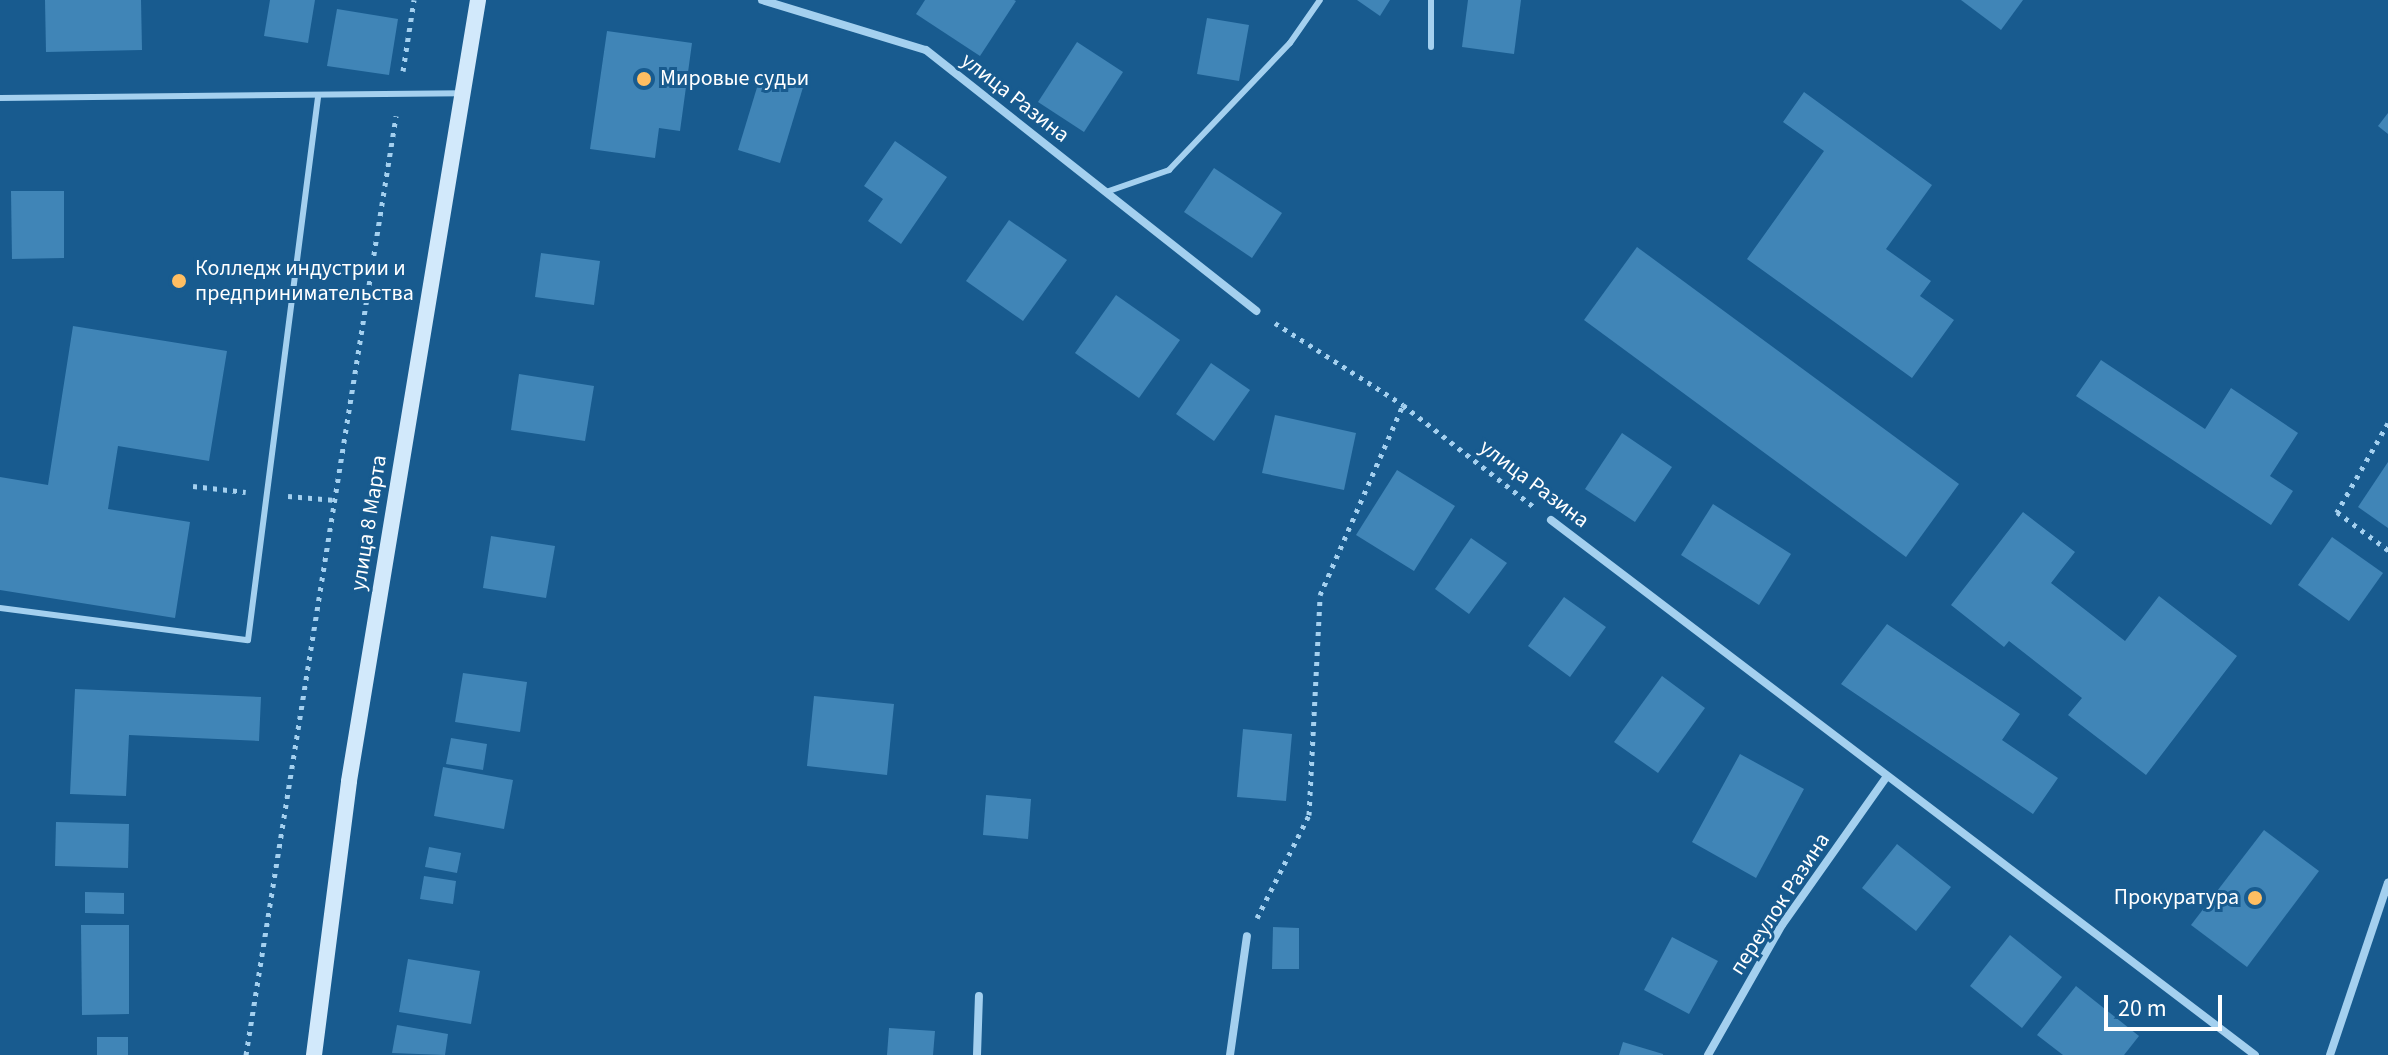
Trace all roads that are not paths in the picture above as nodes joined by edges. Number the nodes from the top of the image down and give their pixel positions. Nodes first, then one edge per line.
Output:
1 (478, 0) edge
2 (762, 0) edge
3 (1320, 0) edge
4 (1431, 0) edge
5 (1431, 47) dead end
6 (462, 93) junction
7 (318, 97) junction
8 (0, 98) edge
9 (1106, 192) junction
10 (1256, 311) road end
11 (1551, 520) road end
12 (0, 608) edge
13 (1887, 776) junction
14 (2388, 883) edge
15 (1247, 936) road end
16 (979, 996) dead end
17 (314, 1055) edge
18 (977, 1055) edge
19 (1230, 1055) edge
20 (1708, 1055) edge
21 (2255, 1055) edge
22 (2330, 1055) edge

1 - 6 main road, улица 8 Марта
2 - 9 street, улица Разина
3 - 9 lane
4 - 5 lane
6 - 7 lane
6 - 17 main road, улица 8 Марта
7 - 8 lane
7 - 12 lane
9 - 10 street, улица Разина
11 - 13 street, улица Разина
13 - 20 street, переулок Разина
13 - 21 street, улица Разина
14 - 22 street
15 - 19 street
16 - 18 street

